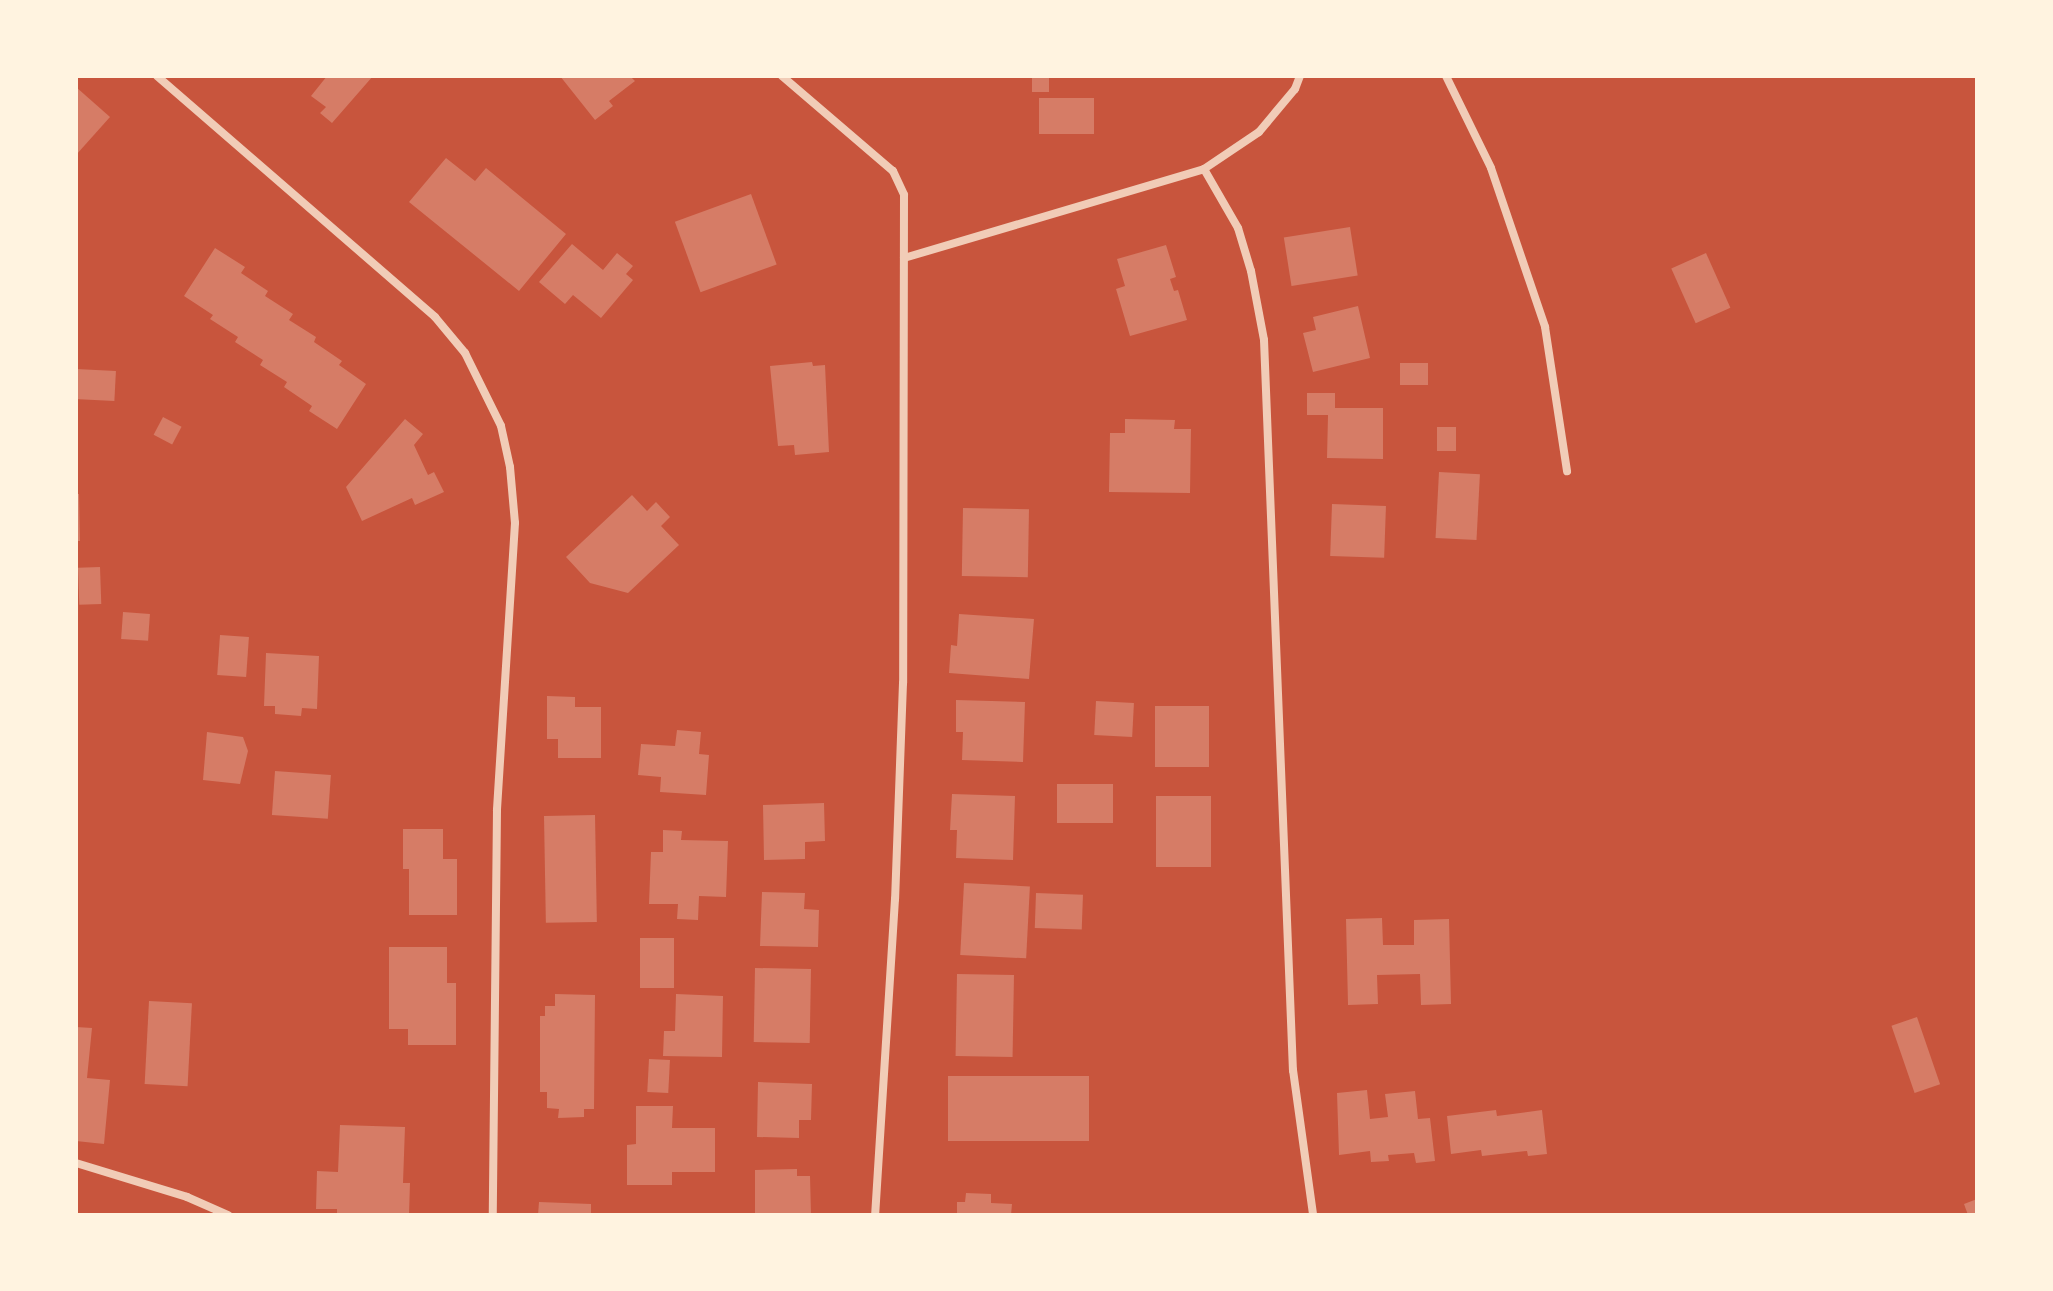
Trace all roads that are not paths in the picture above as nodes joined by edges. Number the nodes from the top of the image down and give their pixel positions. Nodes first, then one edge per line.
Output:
1 (157, 76) edge
2 (782, 76) edge
3 (1300, 76) edge
4 (1446, 76) edge
5 (1204, 169) junction
6 (904, 258) junction
7 (1567, 471) dead end
8 (76, 1163) edge
9 (228, 1215) edge
10 (493, 1215) edge
11 (875, 1215) edge
12 (1313, 1215) edge

1 - 10 street
2 - 6 street
3 - 5 street
4 - 7 street
5 - 6 street
5 - 12 street
6 - 11 street
8 - 9 street

